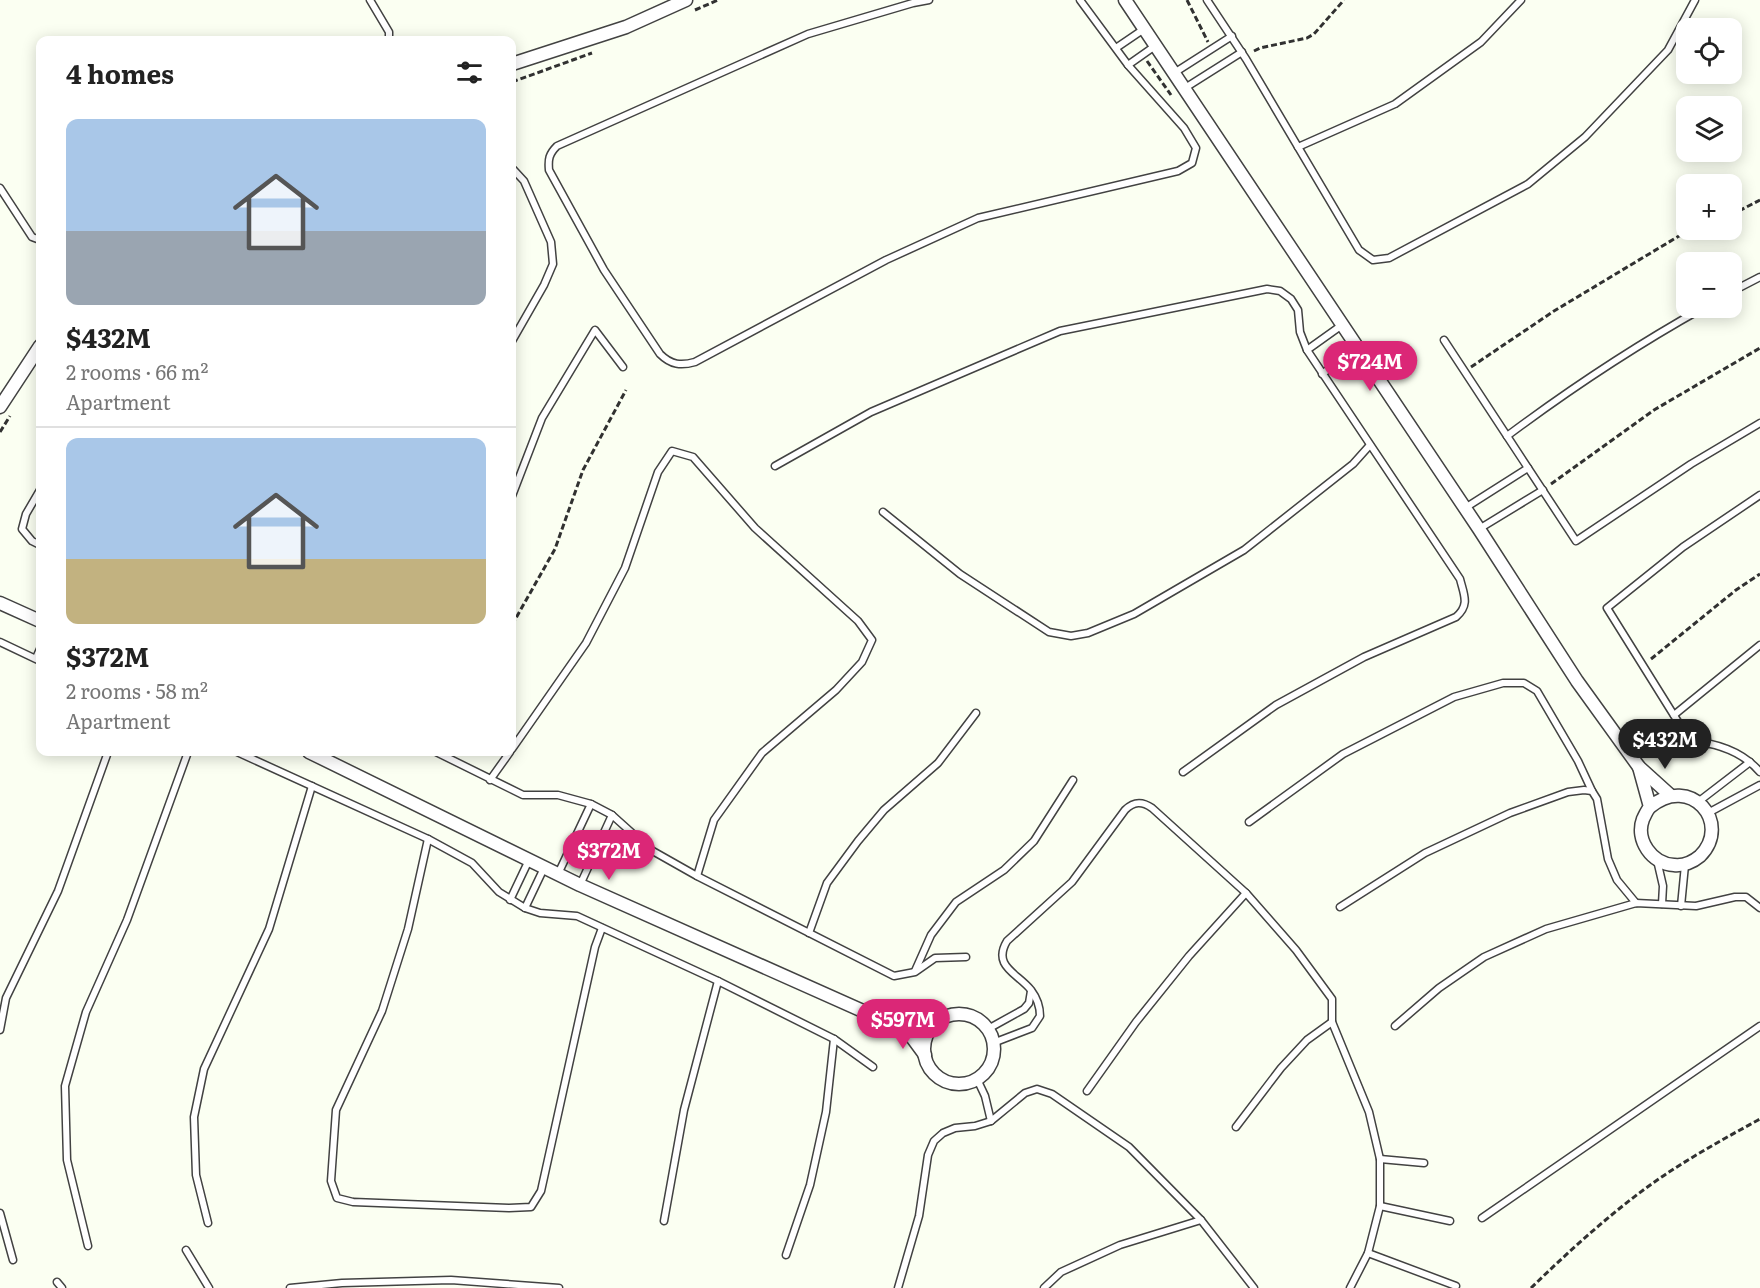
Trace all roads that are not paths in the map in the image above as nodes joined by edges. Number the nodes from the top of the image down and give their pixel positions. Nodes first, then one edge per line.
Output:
1 (370, 0) edge
2 (686, 0) edge
3 (929, 0) edge
4 (1080, 0) edge
5 (1125, 0) edge
6 (1208, 0) edge
7 (1521, 0) edge
8 (1695, 0) edge
9 (1144, 29) junction
10 (389, 36) edge
11 (1232, 36) junction
12 (1155, 46) junction
13 (1116, 48) junction
14 (1242, 52) junction
15 (516, 63) edge
16 (1128, 65) junction
17 (1174, 73) junction
18 (1184, 88) junction
19 (1298, 147) junction
20 (516, 172) edge
21 (0, 188) edge
22 (36, 238) edge
23 (1760, 277) edge
24 (1742, 286) edge
25 (1686, 318) edge
26 (1342, 324) junction
27 (516, 334) edge
28 (1444, 340) dead end
29 (1358, 348) junction
30 (1307, 350) junction
31 (36, 352) edge
32 (623, 367) dead end
33 (1322, 374) junction
34 (0, 407) edge
35 (1760, 423) edge
36 (1507, 436) junction
37 (1370, 445) junction
38 (775, 466) dead end
39 (1528, 468) junction
40 (516, 486) edge
41 (1542, 490) junction
42 (1760, 495) edge
43 (36, 497) edge
44 (1465, 508) junction
45 (883, 512) dead end
46 (1479, 529) junction
47 (36, 543) edge
48 (0, 603) edge
49 (36, 619) edge
50 (0, 642) edge
51 (1760, 645) edge
52 (36, 659) edge
53 (976, 713) dead end
54 (1674, 715) junction
55 (516, 743) edge
56 (107, 756) edge
57 (187, 756) edge
58 (246, 756) edge
59 (317, 756) edge
60 (444, 756) edge
61 (507, 756) edge
62 (1750, 762) junction
63 (1639, 767) junction
64 (1183, 772) dead end
65 (1760, 772) edge
66 (490, 780) junction
67 (1073, 780) dead end
68 (1760, 785) edge
69 (312, 786) junction
70 (1592, 791) junction
71 (1670, 795) junction
72 (1698, 802) junction
73 (591, 804) junction
74 (1650, 807) junction
75 (1708, 813) junction
76 (612, 815) junction
77 (1249, 822) dead end
78 (428, 839) junction
79 (529, 859) junction
80 (1657, 860) junction
81 (1685, 864) junction
82 (544, 867) junction
83 (558, 874) junction
84 (697, 876) junction
85 (580, 885) junction
86 (1246, 893) junction
87 (510, 900) junction
88 (1636, 903) junction
89 (1662, 903) junction
90 (1681, 906) junction
91 (1340, 907) dead end
92 (525, 908) junction
93 (1760, 908) edge
94 (602, 928) junction
95 (809, 933) junction
96 (966, 957) dead end
97 (915, 972) junction
98 (718, 981) junction
99 (1031, 990) junction
100 (936, 1022) junction
101 (1332, 1022) junction
102 (1395, 1026) dead end
103 (1760, 1026) edge
104 (901, 1028) junction
105 (988, 1029) junction
106 (0, 1030) edge
107 (834, 1039) junction
108 (993, 1042) junction
109 (925, 1055) junction
110 (873, 1066) dead end
111 (977, 1079) junction
112 (1087, 1091) dead end
113 (991, 1120) junction
114 (1236, 1127) dead end
115 (1380, 1159) junction
116 (1424, 1163) dead end
117 (1380, 1206) junction
118 (0, 1213) edge
119 (1482, 1218) dead end
120 (1201, 1220) junction
121 (664, 1221) dead end
122 (1450, 1221) dead end
123 (207, 1223) dead end
124 (88, 1246) dead end
125 (186, 1250) dead end
126 (1368, 1253) junction
127 (786, 1255) dead end
128 (13, 1260) dead end
129 (57, 1282) dead end
130 (1455, 1286) dead end
131 (62, 1288) edge
132 (209, 1288) edge
133 (290, 1288) edge
134 (559, 1288) edge
135 (898, 1288) edge
136 (1044, 1288) edge
137 (1254, 1288) edge
138 (1350, 1288) edge

1 - 10 lane
2 - 15 street
3 - 16 lane
4 - 13 lane
5 - 9 street
6 - 11 lane
7 - 19 lane
8 - 19 lane
9 - 12 street
9 - 13 lane
11 - 14 lane
11 - 17 lane
12 - 16 lane
12 - 17 street
13 - 16 lane
14 - 18 lane
14 - 19 lane
17 - 18 street
18 - 26 street
20 - 27 lane
21 - 22 lane
23 - 24 lane
25 - 36 lane
26 - 29 street
26 - 30 lane
28 - 36 lane
29 - 33 lane
29 - 44 street
30 - 33 lane
30 - 38 lane
31 - 34 street
32 - 40 lane
33 - 37 lane
35 - 41 lane
36 - 39 lane
37 - 45 lane
37 - 64 lane
39 - 41 lane
39 - 44 lane
41 - 46 lane
42 - 54 lane
43 - 47 lane
44 - 46 street
46 - 63 street
48 - 49 street
50 - 52 lane
51 - 54 lane
53 - 95 lane
54 - 62 lane
55 - 84 lane
56 - 106 lane
57 - 124 lane
58 - 69 lane
59 - 79 street
60 - 66 lane
61 - 66 lane
62 - 65 lane
62 - 72 lane
63 - 71 street
63 - 74 street
66 - 73 lane
67 - 97 lane
68 - 75 lane
69 - 78 lane
69 - 123 lane
70 - 77 lane
70 - 88 lane
70 - 91 lane
71 - 72 street
71 - 74 street
72 - 75 street
73 - 76 lane
73 - 83 lane
74 - 80 street
75 - 81 street
76 - 84 lane
76 - 85 lane
78 - 87 lane
78 - 94 lane
79 - 82 street
79 - 87 lane
80 - 81 street
80 - 89 lane
81 - 90 lane
82 - 83 street
82 - 92 lane
83 - 85 street
84 - 95 lane
85 - 104 street
86 - 99 lane
86 - 101 lane
86 - 112 lane
87 - 92 lane
88 - 89 lane
88 - 102 lane
89 - 90 lane
90 - 93 lane
92 - 94 lane
94 - 98 lane
95 - 97 lane
96 - 97 lane
98 - 107 lane
98 - 121 lane
99 - 105 lane
99 - 108 lane
100 - 104 street
100 - 105 street
100 - 109 street
101 - 114 lane
101 - 115 lane
103 - 119 lane
104 - 109 street
105 - 108 street
107 - 110 lane
107 - 127 lane
108 - 111 street
109 - 111 street
111 - 113 lane
113 - 120 lane
113 - 135 lane
115 - 116 lane
115 - 117 lane
117 - 122 lane
117 - 126 lane
118 - 128 lane
120 - 136 lane
120 - 137 lane
125 - 132 lane
126 - 130 lane
126 - 138 lane
129 - 131 lane
133 - 134 lane

